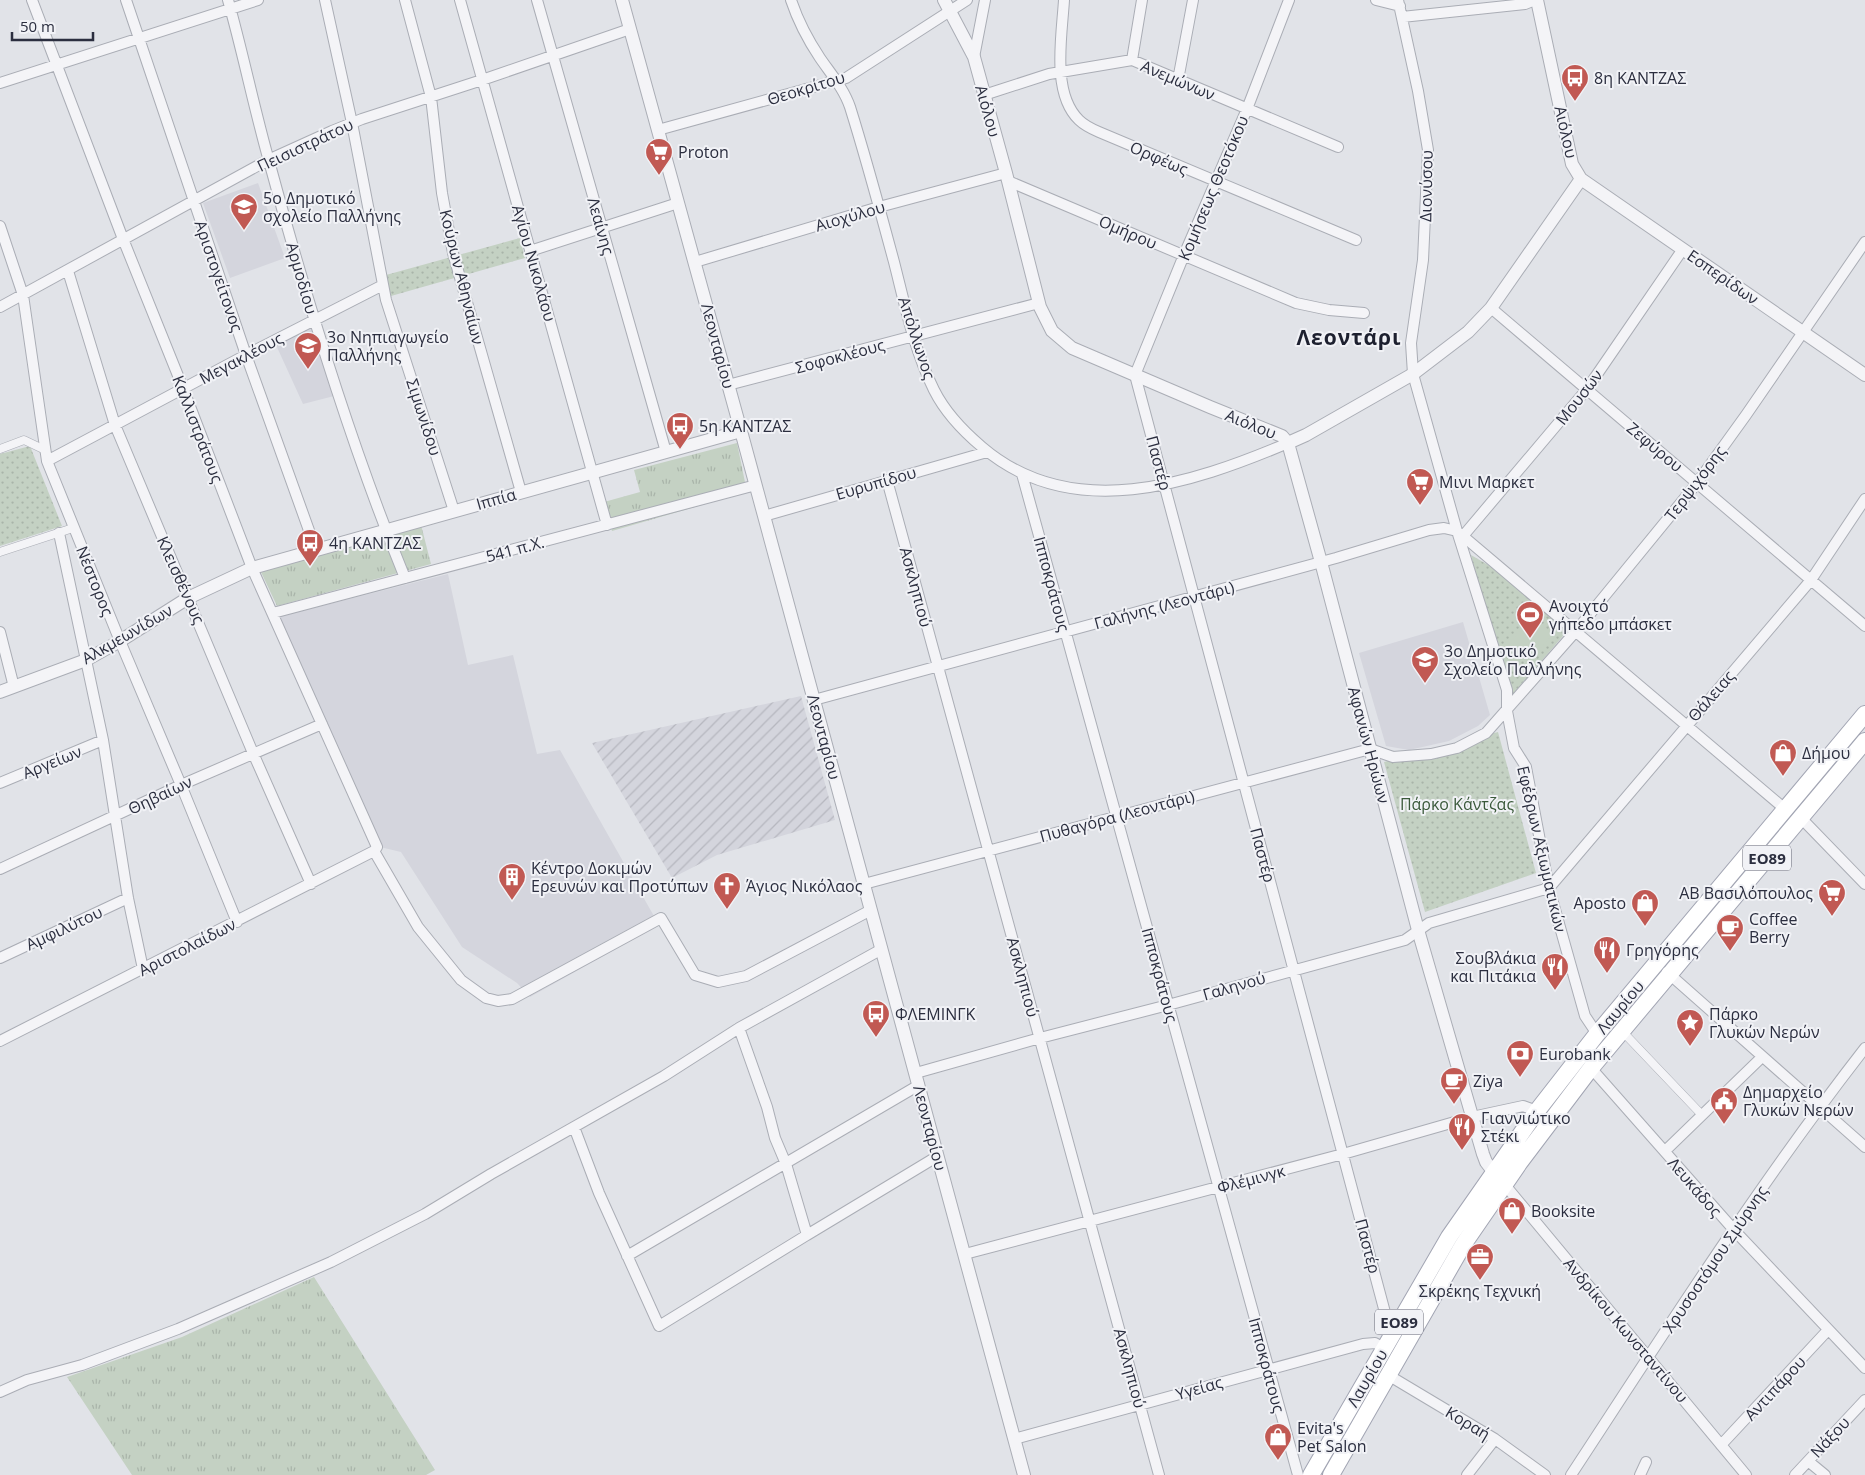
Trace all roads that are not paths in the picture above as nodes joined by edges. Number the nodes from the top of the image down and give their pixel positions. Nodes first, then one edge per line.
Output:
1 (32, 0) edge
2 (126, 0) edge
3 (258, 0) edge
4 (325, 0) edge
5 (405, 0) edge
6 (460, 0) edge
7 (537, 0) edge
8 (622, 0) edge
9 (791, 0) edge
10 (966, 0) edge
11 (985, 0) edge
12 (1064, 0) edge
13 (1142, 0) edge
14 (1192, 0) edge
15 (1288, 0) edge
16 (1376, 0) edge
17 (1536, 0) edge
18 (229, 5) edge
19 (947, 6) edge
20 (1400, 8) edge
21 (630, 29) junction
22 (139, 38) junction
23 (552, 55) junction
24 (974, 58) junction
25 (1132, 60) junction
26 (57, 64) junction
27 (1060, 72) junction
28 (482, 80) junction
29 (1178, 80) junction
30 (836, 81) junction
31 (0, 83) edge
32 (984, 95) junction
33 (431, 97) junction
34 (1247, 109) junction
35 (352, 122) junction
36 (658, 130) junction
37 (1338, 147) dead end
38 (268, 160) junction
39 (1007, 177) junction
40 (1581, 179) junction
41 (1215, 181) junction
42 (193, 200) junction
43 (678, 203) junction
44 (879, 207) junction
45 (0, 226) edge
46 (602, 227) junction
47 (122, 239) junction
48 (1356, 240) dead end
49 (1865, 242) edge
50 (1683, 250) junction
51 (530, 251) junction
52 (1184, 255) junction
53 (694, 262) junction
54 (68, 271) junction
55 (383, 285) junction
56 (22, 295) junction
57 (1039, 303) junction
58 (0, 307) edge
59 (1491, 308) junction
60 (1364, 313) dead end
61 (314, 320) junction
62 (1803, 332) junction
63 (913, 337) junction
64 (246, 355) junction
65 (1413, 374) junction
66 (1135, 375) junction
67 (1865, 375) edge
68 (728, 385) junction
69 (183, 388) junction
70 (1587, 389) junction
71 (115, 425) junction
72 (741, 431) junction
73 (1288, 443) junction
74 (0, 449) edge
75 (666, 452) junction
76 (987, 452) junction
77 (46, 455) junction
78 (593, 473) junction
79 (1022, 474) junction
80 (887, 480) junction
81 (1697, 483) junction
82 (756, 485) junction
83 (1164, 485) junction
84 (521, 492) junction
85 (1865, 500) edge
86 (454, 511) junction
87 (764, 516) junction
88 (607, 525) junction
89 (73, 528) junction
90 (386, 530) junction
91 (59, 533) junction
92 (1460, 533) junction
93 (316, 550) junction
94 (0, 552) edge
95 (1321, 562) junction
96 (252, 568) junction
97 (405, 578) junction
98 (1811, 580) junction
99 (1194, 596) junction
100 (188, 598) junction
101 (273, 613) junction
102 (1865, 626) edge
103 (0, 632) edge
104 (1066, 632) junction
105 (1576, 632) junction
106 (120, 641) junction
107 (86, 660) junction
108 (938, 666) junction
109 (14, 687) junction
110 (0, 692) edge
111 (814, 700) junction
112 (1507, 711) junction
113 (1865, 714) edge
114 (322, 724) junction
115 (1686, 725) junction
116 (103, 740) junction
117 (1865, 740) edge
118 (1370, 749) junction
119 (253, 753) junction
120 (0, 783) edge
121 (1244, 783) junction
122 (181, 784) junction
123 (1785, 809) junction
124 (116, 815) junction
125 (1116, 816) junction
126 (1801, 818) junction
127 (988, 850) junction
128 (374, 851) junction
129 (0, 869) edge
130 (310, 884) junction
131 (864, 884) junction
132 (1865, 884) edge
133 (1548, 888) junction
134 (128, 898) junction
135 (871, 910) junction
136 (237, 922) junction
137 (1418, 930) junction
138 (882, 949) junction
139 (0, 958) edge
140 (1657, 964) junction
141 (1294, 969) junction
142 (143, 970) junction
143 (1670, 975) junction
144 (1168, 1005) junction
145 (740, 1028) junction
146 (1622, 1031) junction
147 (1597, 1034) junction
148 (1040, 1038) junction
149 (0, 1041) edge
150 (1865, 1048) edge
151 (1762, 1057) junction
152 (1591, 1068) junction
153 (917, 1079) junction
154 (1819, 1108) junction
155 (1537, 1111) junction
156 (1702, 1115) junction
157 (1472, 1117) junction
158 (574, 1127) junction
159 (1865, 1146) edge
160 (1665, 1151) junction
161 (1343, 1154) junction
162 (938, 1156) junction
163 (786, 1164) junction
164 (1493, 1172) junction
165 (1505, 1185) junction
166 (1219, 1187) junction
167 (1090, 1221) junction
168 (1734, 1230) junction
169 (807, 1235) junction
170 (964, 1254) junction
171 (627, 1256) junction
172 (1828, 1330) junction
173 (1388, 1341) junction
174 (1649, 1356) junction
175 (1865, 1368) edge
176 (1268, 1369) junction
177 (1388, 1375) junction
178 (0, 1392) edge
179 (1865, 1400) edge
180 (1140, 1405) junction
181 (1014, 1439) junction
182 (1495, 1439) junction
183 (1721, 1445) junction
184 (1808, 1461) junction
185 (1646, 1462) dead end
186 (1024, 1475) edge
187 (1160, 1475) edge
188 (1298, 1475) edge
189 (1311, 1475) edge
190 (1330, 1475) edge
191 (1467, 1475) edge
192 (1545, 1475) edge
193 (1571, 1475) edge
194 (1640, 1475) edge
195 (1746, 1475) edge
196 (1795, 1475) edge
197 (1825, 1475) edge

1 - 26 street, Καλλιστράτους
2 - 22 street, Αριστογείτονος
3 - 18 street
4 - 35 street, Σιμωνίδου
5 - 33 street, Κούρων Αθηναίων
6 - 28 street, Αγίου Νικολάου
7 - 23 street, Λεαίνης
8 - 21 street, Λεονταρίου
9 - 30 street, Απόλλωνος
10 - 19 street, Θεοκρίτου
11 - 24 street
12 - 27 street, Ορφέως
13 - 25 street
14 - 29 street
15 - 34 street, Κομήσεως Θεοτόκου
16 - 20 street
17 - 20 street
17 - 40 street, Αιόλου
18 - 22 street
18 - 38 street, Αρμοδίου
19 - 24 street, Αιόλου
19 - 30 street, Θεοκρίτου
20 - 65 street, Διονύσου
21 - 23 street, Πεισιστράτου
21 - 36 street, Λεονταρίου
22 - 26 street
22 - 42 street, Αριστογείτονος
23 - 28 street, Πεισιστράτου
23 - 46 street, Λεαίνης
24 - 32 street, Αιόλου
25 - 27 street, Ανεμώνων
25 - 29 street, Ανεμώνων
26 - 31 street
26 - 47 street, Καλλιστράτους
27 - 32 street, Ανεμώνων
27 - 41 street, Ορφέως
28 - 33 street, Πεισιστράτου
28 - 51 street, Αγίου Νικολάου
29 - 34 street, Ανεμώνων
30 - 36 street, Θεοκρίτου
30 - 44 street, Απόλλωνος
32 - 39 street, Αιόλου
33 - 35 street, Πεισιστράτου
33 - 84 street, Κούρων Αθηναίων
34 - 37 street, Ανεμώνων
34 - 41 street, Κομήσεως Θεοτόκου
35 - 38 street, Πεισιστράτου
35 - 55 street, Σιμωνίδου
36 - 43 street, Λεονταρίου
38 - 42 street, Πεισιστράτου
38 - 61 street, Αρμοδίου
39 - 44 street, Αιοχύλου
39 - 52 street, Ομήρου
39 - 57 street, Αιόλου
40 - 50 street, Εσπερίδων
40 - 59 street, Αιόλου
41 - 48 street, Ορφέως
41 - 52 street, Κομήσεως Θεοτόκου
42 - 47 street, Πεισιστράτου
42 - 64 street, Αριστογείτονος
43 - 46 street
43 - 53 street, Λεονταρίου
44 - 53 street, Αιοχύλου
44 - 63 street, Απόλλωνος
45 - 56 street, Νέστορος
46 - 51 street
46 - 75 street, Λεαίνης
47 - 54 street, Πεισιστράτου
47 - 69 street, Καλλιστράτους
49 - 62 street, Τερψιχόρης
50 - 62 street, Εσπερίδων
50 - 70 street, Μουσών
51 - 78 street, Αγίου Νικολάου
52 - 60 street, Ομήρου
52 - 66 street, Κομήσεως Θεοτόκου
53 - 68 street, Λεονταρίου
54 - 56 street, Πεισιστράτου
54 - 71 street, Κλεισθένους
55 - 61 street, Μεγακλέους
55 - 86 street, Σιμωνίδου
56 - 58 street, Πεισιστράτου
56 - 77 street, Νέστορος
57 - 63 street, Σοφοκλέους
57 - 66 street, Αιόλου
59 - 65 street, Αιόλου
59 - 70 street, Ζεφύρου
61 - 64 street, Μεγακλέους
61 - 90 street, Αρμοδίου
62 - 67 street, Εσπερίδων
62 - 81 street, Τερψιχόρης
63 - 68 street, Σοφοκλέους
63 - 76 street, Απόλλωνος
64 - 69 street, Μεγακλέους
64 - 93 street, Αριστογείτονος
65 - 73 street, Αιόλου
65 - 92 street, Εφέδρων Αξιωματικών
66 - 73 street, Αιόλου
66 - 83 street, Παστέρ
68 - 72 street, Λεονταρίου
69 - 71 street, Μεγακλέους
69 - 96 street, Καλλιστράτους
70 - 81 street, Ζεφύρου
70 - 92 street, Μουσών
71 - 77 street, Μεγακλέους
71 - 100 street, Κλεισθένους
72 - 75 street, Ιππία
72 - 82 street, Λεονταρίου
73 - 83 street, Απόλλωνος
73 - 95 street, Αφανών Ηρώων
74 - 77 street
75 - 78 street, Ιππία
76 - 79 street, Απόλλωνος
76 - 80 street, Ευρυπίδου
77 - 89 street, Νέστορος
78 - 84 street, Ιππία
78 - 88 street, Αγίου Νικολάου
79 - 83 street, Απόλλωνος
79 - 104 street, Ιπποκράτους
80 - 87 street, Ευρυπίδου
80 - 108 street, Ασκληπιού
81 - 98 street, Ζεφύρου
81 - 105 street, Τερψιχόρης
82 - 87 street, Λεονταρίου
82 - 88 street, 541 π.Χ.
83 - 99 street, Παστέρ
84 - 86 street, Ιππία
85 - 98 street, Θάλειας
86 - 90 street, Ιππία
87 - 111 street, Λεονταρίου
88 - 97 street, 541 π.Χ.
89 - 91 street
89 - 106 street, Νέστορος
90 - 93 street, Ιππία
90 - 97 street, Αρμοδίου
91 - 94 street
91 - 107 street, Νέστορος
92 - 95 street, Γαλήνης (Λεοντάρι)
92 - 105 street
92 - 112 street, Εφέδρων Αξιωματικών
93 - 96 street, Ιππία
95 - 99 street, Γαλήνης (Λεοντάρι)
95 - 118 street, Αφανών Ηρώων
96 - 100 street, Αλκμεωνίδων
96 - 101 street, Καλλιστράτους
97 - 101 street, 541 π.Χ.
98 - 102 street, Ζεφύρου
98 - 115 street, Θάλειας
99 - 104 street, Γαλήνης (Λεοντάρι)
99 - 121 street, Παστέρ
100 - 106 street, Αλκμεωνίδων
100 - 119 street, Κλεισθένους
101 - 114 street, Καλλιστράτους
103 - 109 street
104 - 108 street, Γαλήνης (Λεοντάρι)
104 - 125 street, Ιπποκράτους
105 - 112 street, Τερψιχόρης
105 - 115 street
106 - 107 street, Αλκμεωνίδων
106 - 122 street, Νέστορος
107 - 109 street, Αλκμεωνίδων
107 - 116 street, Νέστορος
108 - 111 street, Γαλήνης (Λεοντάρι)
108 - 127 street, Ασκληπιού
109 - 110 street, Αλκμεωνίδων
111 - 131 street, Λεονταρίου
112 - 118 street, Τερψιχόρης
112 - 133 street, Εφέδρων Αξιωματικών
113 - 123 main road, Λαυρίου / ΕΟ89
114 - 119 street, Θηβαίων
114 - 128 street, Καλλιστράτους
115 - 123 street
115 - 133 street, Θάλειας
116 - 120 street, Αργείων
116 - 124 street, Νέστορος
117 - 126 main road, Λαυρίου / ΕΟ89
118 - 121 street, Πυθαγόρα (Λεοντάρι)
118 - 137 street, Αφανών Ηρώων
119 - 122 street, Θηβαίων
119 - 130 street, Κλεισθένους
121 - 125 street, Πυθαγόρα (Λεοντάρι)
121 - 141 street, Παστέρ
122 - 124 street, Θηβαίων
122 - 136 street, Νέστορος
123 - 140 main road, Λαυρίου / ΕΟ89
124 - 129 street, Θηβαίων
124 - 134 street, Νέστορος
125 - 127 street, Πυθαγόρα (Λεοντάρι)
125 - 144 street, Ιπποκράτους
126 - 132 street
126 - 143 main road, Λαυρίου / ΕΟ89
127 - 131 street, Πυθαγόρα (Λεοντάρι)
127 - 148 street, Ασκληπιού
128 - 130 street, Αριστολαίδων
128 - 135 street
130 - 136 street, Αριστολαίδων
131 - 135 street, Λεονταρίου
133 - 137 street, Γαληνού
133 - 147 street, Εφέδρων Αξιωματικών
134 - 139 street, Αμφιλύτου
134 - 142 street, Νέστορος
135 - 138 street, Λεονταρίου
136 - 142 street, Αριστολαίδων
137 - 141 street, Γαληνού
137 - 157 street, Αφανών Ηρώων
138 - 145 street
138 - 153 street, Λεονταρίου
140 - 143 street
140 - 147 main road, Λαυρίου / ΕΟ89
141 - 144 street, Γαληνού
141 - 161 street, Παστέρ
142 - 149 street, Αριστολαίδων
143 - 146 main road, Λαυρίου / ΕΟ89
143 - 151 street
144 - 148 street, Γαληνού
144 - 166 street, Ιπποκράτους
145 - 158 street
145 - 163 street
146 - 152 main road, Λαυρίου / ΕΟ89
146 - 156 street
147 - 155 main road, Λαυρίου / ΕΟ89
148 - 153 street, Γαληνού
148 - 167 street, Ασκληπιού
150 - 154 street, Χρυσοστόμου Σμύρνης
151 - 154 street
151 - 156 street
152 - 160 street, Λευκάδος
152 - 165 main road, Λαυρίου / ΕΟ89
153 - 162 street, Λεονταρίου
153 - 163 street, Γαληνού
154 - 159 street
154 - 168 street, Χρυσοστόμου Σμύρνης
155 - 157 street, Φλέμινγκ
155 - 164 main road, Λαυρίου / ΕΟ89
156 - 160 street
157 - 161 street, Φλέμινγκ
157 - 164 street, Αφανών Ηρώων
158 - 171 street
158 - 178 street
160 - 168 street, Λευκάδος
161 - 166 street, Φλέμινγκ
161 - 173 street, Παστέρ
162 - 169 street
162 - 170 street, Λεονταρίου
163 - 169 street
163 - 171 street, Γαληνού
164 - 165 street, Αφανών Ηρώων
164 - 173 main road, Λαυρίου / ΕΟ89
165 - 174 street, Ανδρίκου Κωνσταντίνου
165 - 177 main road, Λαυρίου / ΕΟ89
166 - 167 street, Φλέμινγκ
166 - 176 street, Ιπποκράτους
167 - 170 street, Φλέμινγκ
167 - 180 street, Ασκληπιού
168 - 172 street, Λευκάδος
168 - 174 street, Χρυσοστόμου Σμύρνης
169 - 171 street
170 - 181 street, Λεονταρίου
172 - 175 street, Λευκάδος
172 - 183 street, Αντιπάρου
173 - 176 street, Υγείας
173 - 189 main road, Λαυρίου / ΕΟ89
174 - 183 street, Ανδρίκου Κωνσταντίνου
174 - 193 street, Χρυσοστόμου Σμύρνης
176 - 180 street, Υγείας
176 - 188 street, Ιπποκράτους
177 - 182 street, Κοραή
177 - 190 main road, Λαυρίου / ΕΟ89
179 - 184 street, Νάξου
180 - 181 street, Υγείας
180 - 187 street, Ασκληπιού
181 - 186 street, Λεονταρίου
182 - 191 street
182 - 192 street, Κοραή
183 - 195 street, Ανδρίκου Κωνσταντίνου
184 - 196 street, Νάξου
184 - 197 street
185 - 194 street

